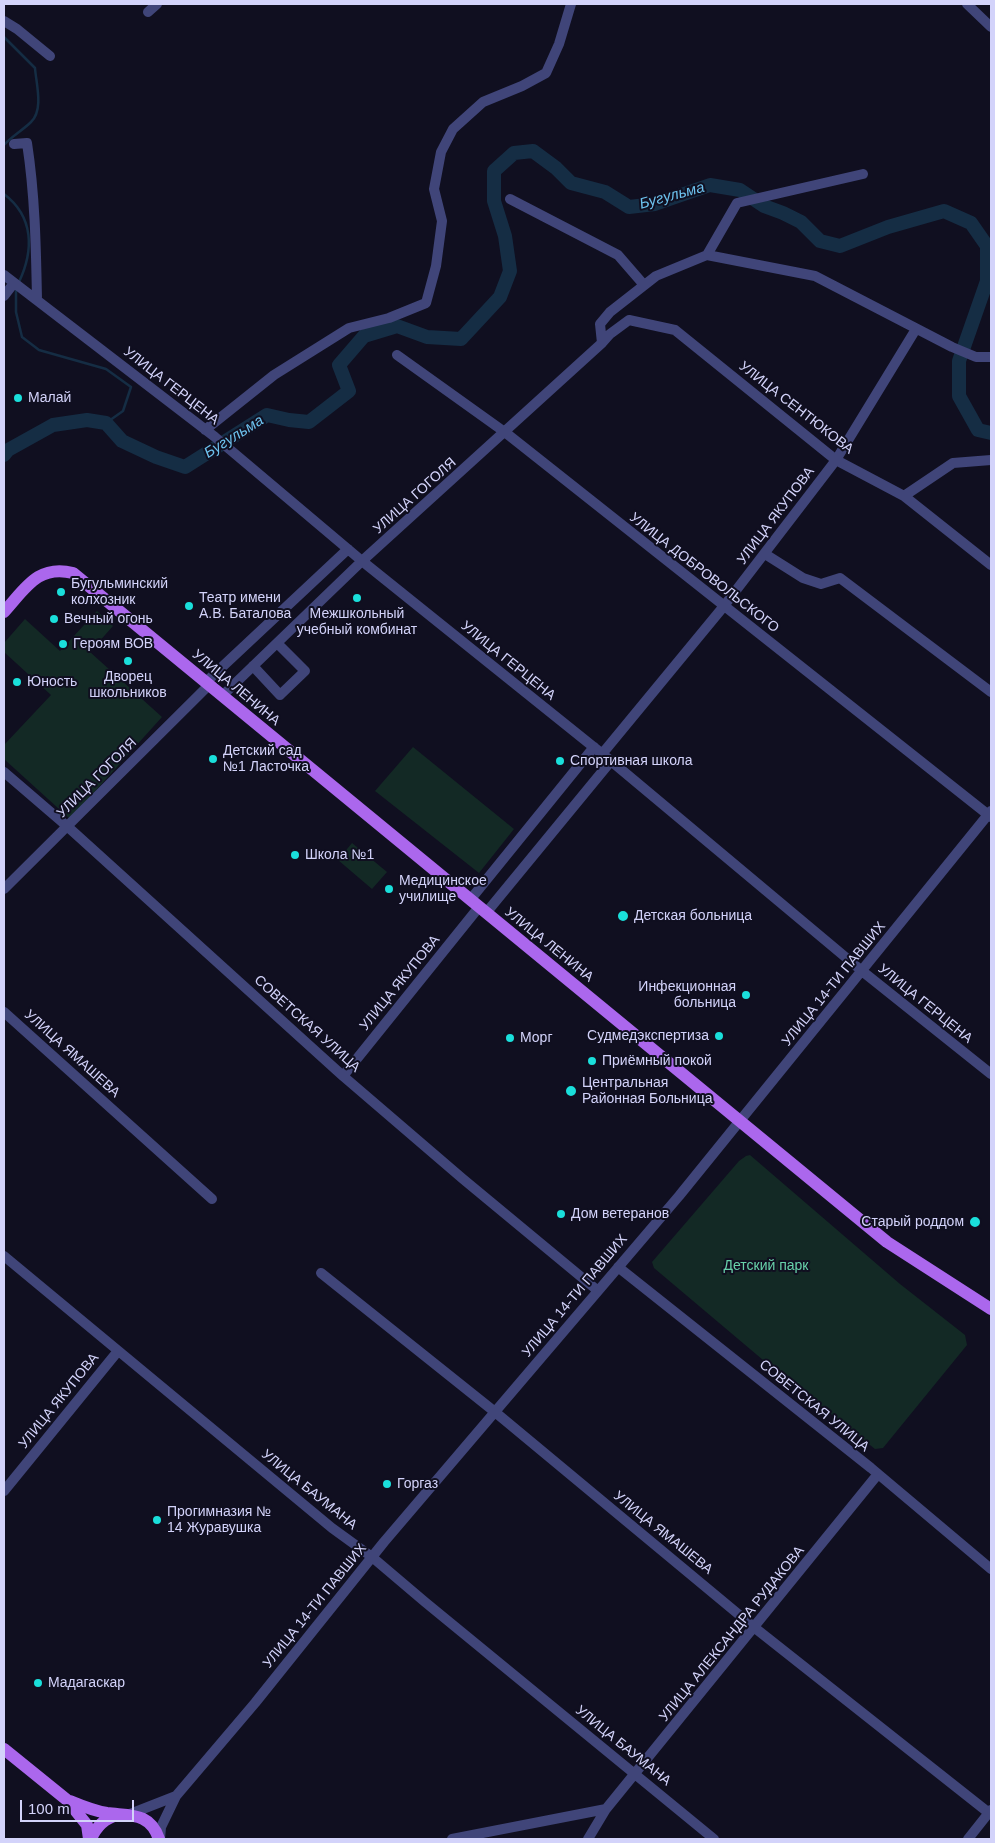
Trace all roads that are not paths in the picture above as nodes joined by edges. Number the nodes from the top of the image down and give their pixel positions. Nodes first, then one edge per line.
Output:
1 (157, 4) edge
2 (571, 4) edge
3 (967, 4) edge
4 (148, 12) dead end
5 (4, 21) edge
6 (991, 27) edge
7 (50, 56) dead end
8 (14, 144) dead end
9 (863, 174) dead end
10 (510, 199) dead end
11 (707, 255) junction
12 (4, 275) edge
13 (14, 283) junction
14 (644, 285) junction
15 (4, 296) edge
16 (37, 299) junction
17 (629, 320) joint
18 (916, 329) junction
19 (602, 343) junction
20 (396, 355) dead end
21 (991, 358) edge
22 (205, 430) junction
23 (506, 432) junction
24 (836, 460) junction
25 (991, 460) edge
26 (904, 496) junction
27 (348, 550) junction
28 (765, 554) junction
29 (362, 561) junction
30 (991, 566) edge
31 (724, 606) junction
32 (4, 612) edge
33 (277, 643) junction
34 (253, 666) junction
35 (208, 684) junction
36 (991, 692) edge
37 (222, 696) junction
38 (598, 750) junction
39 (611, 761) junction
40 (4, 772) edge
41 (990, 814) edge
42 (68, 827) junction
43 (4, 889) edge
44 (478, 907) junction
45 (862, 971) junction
46 (4, 1012) edge
47 (991, 1074) edge
48 (343, 1076) junction
49 (740, 1120) junction
50 (212, 1199) dead end
51 (4, 1256) edge
52 (618, 1267) junction
53 (321, 1273) dead end
54 (597, 1290) junction
55 (991, 1309) edge
56 (118, 1351) junction
57 (495, 1412) junction
58 (878, 1474) junction
59 (4, 1491) edge
60 (372, 1557) junction
61 (991, 1569) edge
62 (755, 1628) junction
63 (4, 1749) edge
64 (636, 1774) junction
65 (176, 1796) junction
66 (67, 1800) junction
67 (606, 1809) junction
68 (990, 1812) edge
69 (126, 1814) junction
70 (90, 1839) edge
71 (159, 1839) edge
72 (453, 1839) edge
73 (588, 1839) edge
74 (714, 1839) edge
75 (968, 1839) edge

1 - 4 street
2 - 22 street
3 - 6 street
5 - 7 street
8 - 16 street
9 - 11 street
10 - 14 street
11 - 14 street
11 - 18 street
12 - 13 street, УЛИЦА ГЕРЦЕНА
13 - 15 street
13 - 16 street, УЛИЦА ГЕРЦЕНА
14 - 19 street
16 - 22 street, УЛИЦА ГЕРЦЕНА
17 - 19 street, УЛИЦА ГОГОЛЯ
17 - 24 street, УЛИЦА СЕНТЮКОВА
18 - 21 street
18 - 24 street, УЛИЦА ЯКУПОВА
19 - 23 street, УЛИЦА ГОГОЛЯ
20 - 23 street, УЛИЦА ДОБРОВОЛЬСКОГО
22 - 27 street, УЛИЦА ГЕРЦЕНА
23 - 29 street, УЛИЦА ГОГОЛЯ
23 - 31 street, УЛИЦА ДОБРОВОЛЬСКОГО
24 - 26 street, УЛИЦА СЕНТЮКОВА
24 - 28 street, УЛИЦА ЯКУПОВА
25 - 26 street
26 - 30 street, УЛИЦА СЕНТЮКОВА
27 - 29 street, УЛИЦА ГЕРЦЕНА
27 - 35 street, УЛИЦА ГОГОЛЯ
28 - 31 street, УЛИЦА ЯКУПОВА
28 - 36 street
29 - 33 street, УЛИЦА ГОГОЛЯ
29 - 38 street, УЛИЦА ГЕРЦЕНА
31 - 38 street, УЛИЦА ЯКУПОВА
31 - 41 street, УЛИЦА ДОБРОВОЛЬСКОГО
32 - 35 main road, УЛИЦА ЛЕНИНА
33 - 34 street, УЛИЦА ГОГОЛЯ
33 - 34 street
34 - 37 street, УЛИЦА ГОГОЛЯ
35 - 37 main road, УЛИЦА ЛЕНИНА
35 - 42 street, УЛИЦА ГОГОЛЯ
37 - 44 main road, УЛИЦА ЛЕНИНА
38 - 39 street, УЛИЦА ГЕРЦЕНА
38 - 44 street, УЛИЦА ЯКУПОВА
39 - 44 street
39 - 45 street, УЛИЦА ГЕРЦЕНА
40 - 42 street, СОВЕТСКАЯ УЛИЦА
41 - 45 street, УЛИЦА 14-ТИ ПАВШИХ
42 - 43 street, УЛИЦА ГОГОЛЯ
42 - 48 street, СОВЕТСКАЯ УЛИЦА
44 - 48 street, УЛИЦА ЯКУПОВА
44 - 49 main road, УЛИЦА ЛЕНИНА
45 - 47 street, УЛИЦА ГЕРЦЕНА
45 - 49 street, УЛИЦА 14-ТИ ПАВШИХ
46 - 50 street, УЛИЦА ЯМАШЕВА
48 - 54 street, СОВЕТСКАЯ УЛИЦА
49 - 52 street, УЛИЦА 14-ТИ ПАВШИХ
49 - 55 main road, УЛИЦА ЛЕНИНА
51 - 56 street, УЛИЦА БАУМАНА
52 - 54 street, УЛИЦА 14-ТИ ПАВШИХ
52 - 58 street, СОВЕТСКАЯ УЛИЦА
53 - 57 street, УЛИЦА ЯМАШЕВА
54 - 57 street, УЛИЦА 14-ТИ ПАВШИХ
56 - 59 street, УЛИЦА ЯКУПОВА
56 - 60 street, УЛИЦА БАУМАНА
57 - 60 street, УЛИЦА 14-ТИ ПАВШИХ
57 - 62 street, УЛИЦА ЯМАШЕВА
58 - 61 street, СОВЕТСКАЯ УЛИЦА
58 - 62 street, УЛИЦА АЛЕКСАНДРА РУДАКОВА
60 - 64 street, УЛИЦА БАУМАНА
60 - 65 street, УЛИЦА 14-ТИ ПАВШИХ
62 - 64 street, УЛИЦА АЛЕКСАНДРА РУДАКОВА
62 - 68 street, УЛИЦА ЯМАШЕВА
63 - 66 main road
64 - 67 street, УЛИЦА АЛЕКСАНДРА РУДАКОВА
64 - 74 street, УЛИЦА БАУМАНА
65 - 69 street
65 - 71 street
66 - 69 main road
66 - 70 main road
67 - 72 street
67 - 73 street, УЛИЦА АЛЕКСАНДРА РУДАКОВА
68 - 75 street
69 - 70 main road
69 - 71 main road

